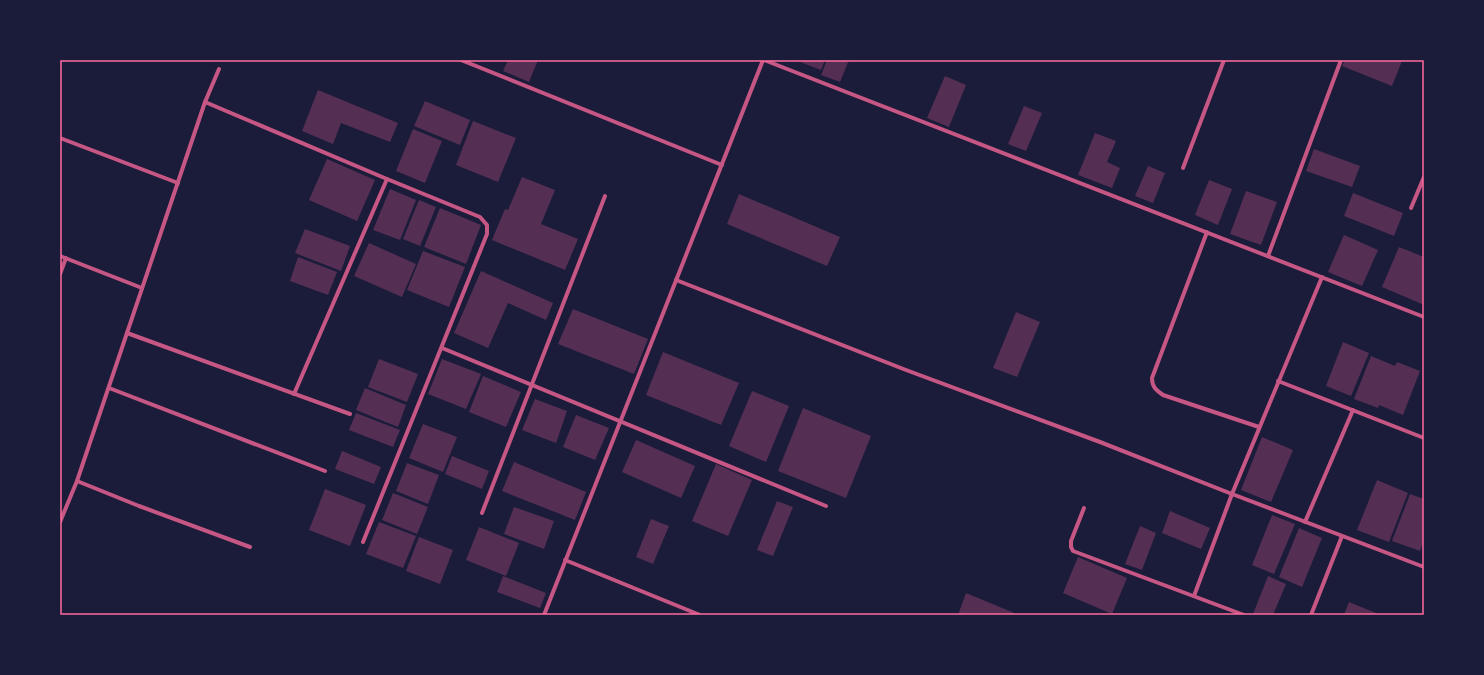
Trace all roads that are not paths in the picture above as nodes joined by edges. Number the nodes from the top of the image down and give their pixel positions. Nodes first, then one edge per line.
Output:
1 (461, 60) edge
2 (764, 60) edge
3 (1224, 60) edge
4 (1341, 60) edge
5 (219, 69) dead end
6 (205, 102) junction
7 (60, 138) edge
8 (722, 165) junction
9 (1183, 168) dead end
10 (1424, 176) edge
11 (387, 179) junction
12 (178, 183) junction
13 (605, 196) dead end
14 (1411, 208) dead end
15 (1207, 232) junction
16 (60, 256) edge
17 (1268, 256) junction
18 (66, 258) junction
19 (60, 274) edge
20 (1322, 277) junction
21 (676, 280) junction
22 (142, 288) junction
23 (1424, 317) edge
24 (127, 333) junction
25 (442, 348) junction
26 (1278, 381) junction
27 (532, 385) junction
28 (109, 388) junction
29 (294, 394) junction
30 (1353, 410) junction
31 (350, 414) dead end
32 (620, 422) junction
33 (1259, 427) junction
34 (1424, 438) edge
35 (325, 471) dead end
36 (77, 481) junction
37 (1232, 494) junction
38 (826, 506) dead end
39 (1084, 508) dead end
40 (482, 513) dead end
41 (60, 522) edge
42 (1305, 522) junction
43 (1342, 536) junction
44 (363, 542) dead end
45 (250, 547) dead end
46 (565, 560) junction
47 (1424, 567) edge
48 (1194, 596) junction
49 (544, 615) edge
50 (700, 615) edge
51 (1244, 615) edge
52 (1310, 615) edge

1 - 8 street
2 - 8 street
2 - 15 street
3 - 9 street
4 - 17 street
5 - 6 street
6 - 11 street
6 - 12 street
7 - 12 street
8 - 21 street
10 - 14 street
11 - 25 street
11 - 29 street
12 - 22 street
13 - 27 street
15 - 17 street
15 - 33 street
16 - 18 street
17 - 20 street
18 - 19 street
18 - 22 street
20 - 23 street
20 - 26 street
21 - 32 street
21 - 37 street
22 - 24 street
24 - 28 street
24 - 29 street
25 - 27 street
25 - 44 street
26 - 30 street
26 - 33 street
27 - 32 street
27 - 40 street
28 - 35 street
28 - 36 street
29 - 31 street
30 - 34 street
30 - 42 street
32 - 38 street
32 - 46 street
33 - 37 street
36 - 41 street
36 - 45 street
37 - 42 street
37 - 48 street
39 - 48 street
42 - 43 street
43 - 47 street
43 - 52 street
46 - 49 street
46 - 50 street
48 - 51 street

